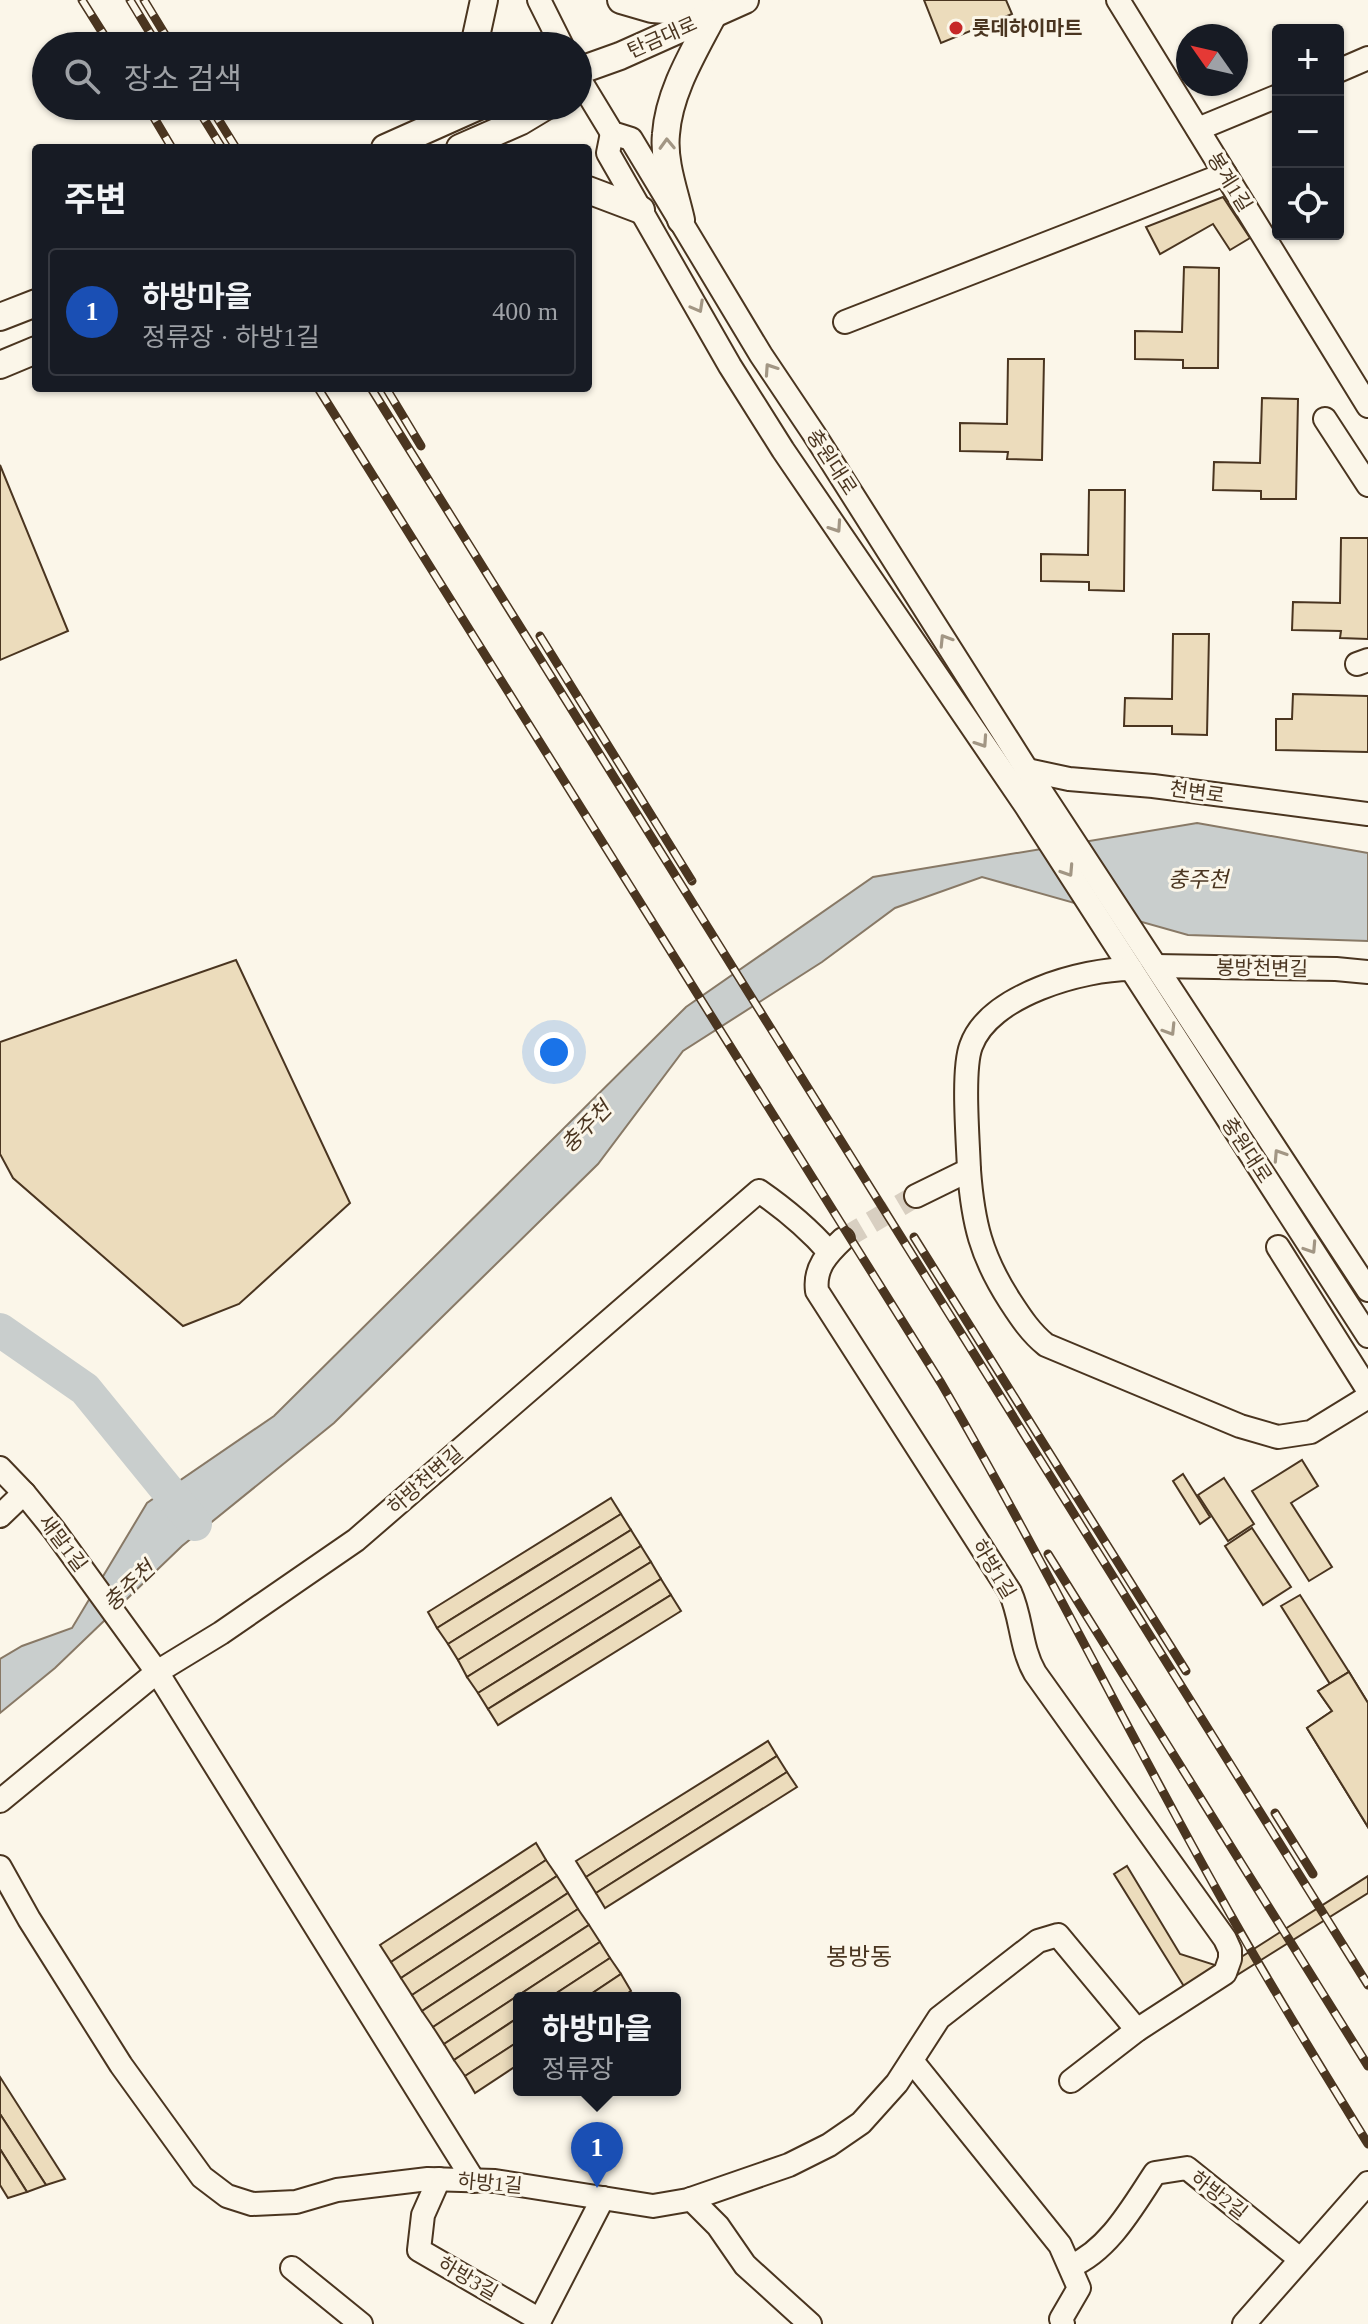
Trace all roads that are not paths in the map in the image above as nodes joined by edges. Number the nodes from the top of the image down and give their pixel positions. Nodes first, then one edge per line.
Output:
1 (484, 0) edge
2 (539, 0) edge
3 (621, 0) edge
4 (745, 0) edge
5 (1118, 0) edge
6 (714, 13) junction
7 (477, 32) edge
8 (555, 32) edge
9 (1368, 58) edge
10 (592, 68) edge
11 (1344, 68) edge
12 (592, 98) edge
13 (1272, 98) edge
14 (434, 120) edge
15 (449, 120) edge
16 (523, 120) edge
17 (1198, 129) junction
18 (421, 133) junction
19 (612, 133) junction
20 (395, 144) edge
21 (469, 144) edge
22 (1225, 174) junction
23 (592, 192) edge
24 (641, 210) junction
25 (681, 220) junction
26 (32, 305) edge
27 (0, 317) edge
28 (845, 322) dead end
29 (32, 352) edge
30 (0, 365) edge
31 (1361, 380) edge
32 (1368, 406) edge
33 (1325, 419) dead end
34 (1368, 485) edge
35 (1027, 770) junction
36 (1368, 814) edge
37 (1141, 963) junction
38 (1368, 972) edge
39 (969, 1170) junction
40 (916, 1196) tunnel mouth
41 (836, 1246) joint
42 (1278, 1247) dead end
43 (1368, 1290) edge
44 (1368, 1336) edge
45 (1368, 1390) edge
46 (1368, 1397) edge
47 (0, 1468) edge
48 (24, 1493) junction
49 (0, 1516) edge
50 (157, 1672) junction
51 (0, 1801) edge
52 (0, 1867) edge
53 (1137, 2030) junction
54 (912, 2061) junction
55 (1071, 2081) dead end
56 (439, 2179) junction
57 (474, 2181) junction
58 (1368, 2183) edge
59 (603, 2198) junction
60 (691, 2199) junction
61 (1300, 2259) junction
62 (1071, 2266) junction
63 (292, 2268) dead end
64 (539, 2322) edge
65 (361, 2324) edge
66 (810, 2324) edge
67 (1063, 2324) edge
68 (1244, 2324) edge

1 - 7 main road
2 - 8 street
3 - 6 main road
4 - 6 main road, 탄금대로
5 - 17 street, 봉계1길
6 - 10 main road, 탄금대로
25 -> 6 main road
9 - 11 street
12 - 19 street, 충원대로
13 - 17 street
14 - 18 main road
15 - 18 main road
16 - 21 main road
17 - 22 street, 봉계1길
18 - 20 main road
19 - 24 street, 충원대로
19 - 25 street, 충원대로
22 - 28 street
22 - 31 street, 봉계1길
23 - 24 main road
24 -> 37 street, 충원대로
35 -> 25 street, 충원대로
26 - 27 main road
29 - 30 main road
31 - 32 street, 봉계1길
33 - 34 street
35 - 36 street, 천변로
35 - 37 street, 충원대로
37 - 38 street, 봉방천변길
37 - 39 street
43 -> 37 street, 충원대로
37 -> 44 street, 충원대로
39 - 40 street
39 - 46 street
41 - 50 street, 하방천변길
41 - 53 street, 하방1길
42 - 45 street
47 - 48 street, 새말1길
48 - 49 street, 새말1길
48 - 50 street, 새말1길
50 - 51 street, 하방천변길
50 - 57 street, 새말1길
52 - 56 street, 하방1길
53 - 54 street, 하방1길
53 - 55 street
54 - 60 street, 하방1길
54 - 62 street
56 - 57 street, 하방1길
56 - 64 street, 하방3길
57 - 59 street, 하방1길
58 - 61 street
59 - 60 street, 하방1길
59 - 64 street, 하방3길
60 - 66 street
61 - 62 street, 하방2길
61 - 68 street
62 - 67 street
63 - 65 street

